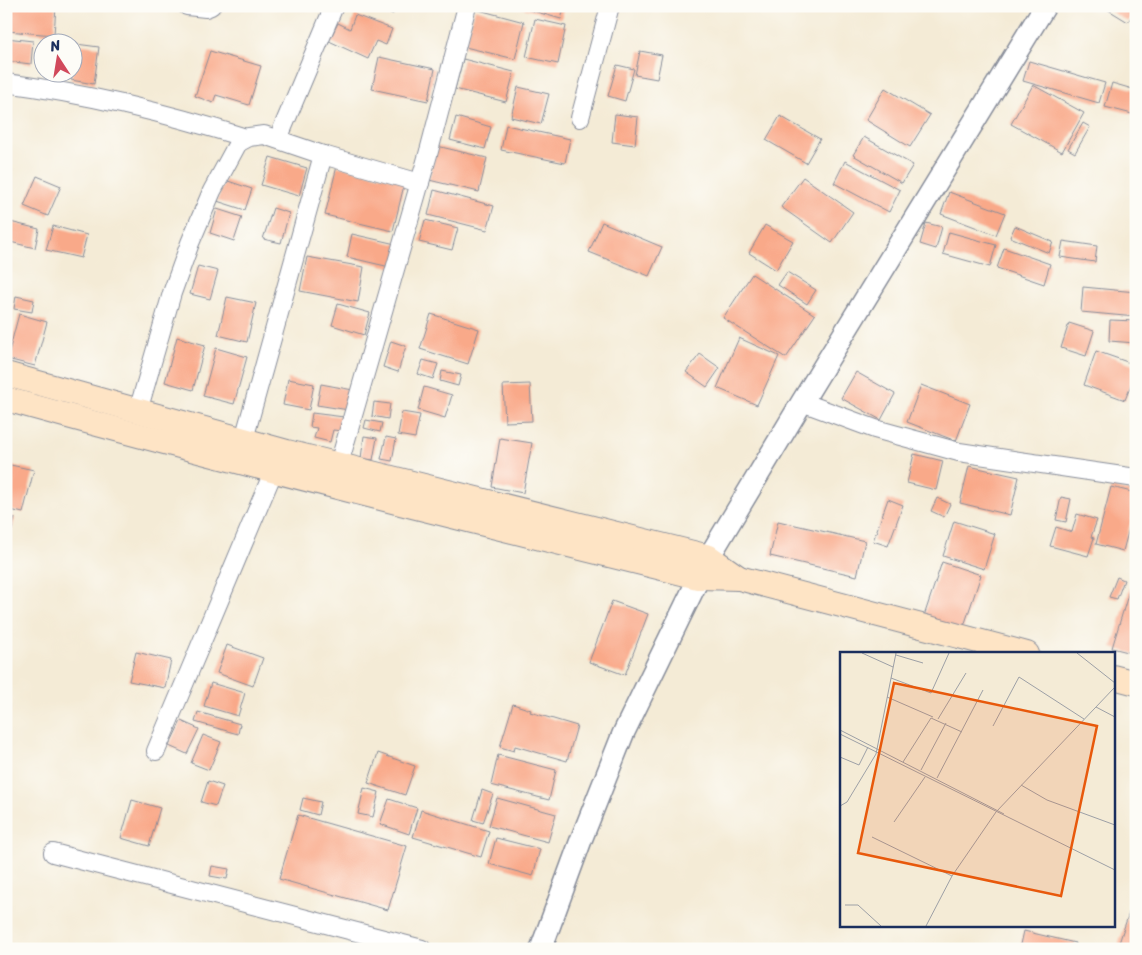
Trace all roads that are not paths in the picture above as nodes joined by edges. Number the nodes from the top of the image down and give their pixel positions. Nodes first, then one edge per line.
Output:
1 (186, 6) edge
2 (211, 6) edge
3 (334, 6) edge
4 (467, 6) edge
5 (610, 6) edge
6 (1045, 6) edge
7 (6, 83) edge
8 (580, 118) dead end
9 (246, 138) junction
10 (278, 139) junction
11 (323, 155) junction
12 (420, 182) junction
13 (6, 374) edge
14 (6, 399) edge
15 (802, 402) junction
16 (138, 412) junction
17 (244, 439) junction
18 (339, 464) junction
19 (274, 470) junction
20 (1136, 478) edge
21 (704, 567) junction
22 (1019, 652) edge
23 (1114, 677) edge
24 (1136, 683) edge
25 (156, 751) dead end
26 (53, 853) dead end
27 (422, 949) edge
28 (541, 949) edge

1 - 2 street
3 - 10 street
4 - 12 street
5 - 8 street
6 - 15 street
7 - 9 street
9 - 10 street
9 - 16 street
10 - 11 street
11 - 12 street
11 - 17 street
12 - 18 street
13 - 16 main road
14 - 19 main road
15 - 20 street
15 - 21 street
16 - 17 main road
17 - 18 main road
18 - 21 main road
19 - 21 main road
19 - 25 street
21 - 22 main road
21 - 28 street
23 - 24 main road
26 - 27 street

